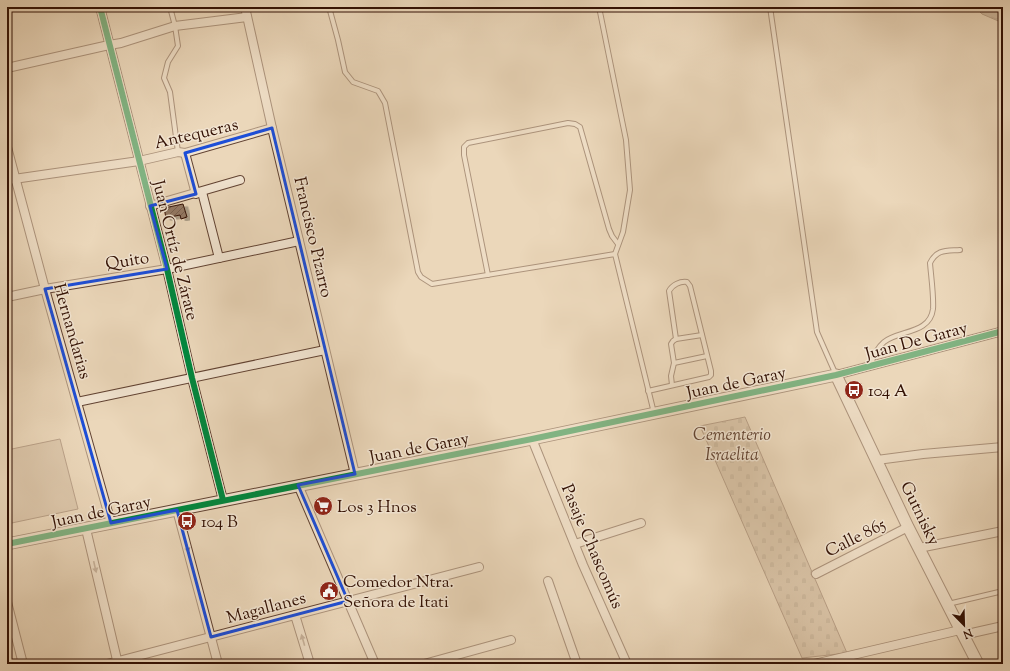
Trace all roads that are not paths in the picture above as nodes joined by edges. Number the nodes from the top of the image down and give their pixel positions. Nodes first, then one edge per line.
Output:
1 (100, 7) edge
2 (170, 7) edge
3 (245, 7) edge
4 (329, 7) edge
5 (599, 7) edge
6 (770, 7) edge
7 (247, 17) junction
8 (175, 26) junction
9 (109, 45) junction
10 (7, 68) edge
11 (272, 128) junction
12 (7, 147) edge
13 (181, 152) junction
14 (139, 161) junction
15 (11, 180) edge
16 (240, 180) dead end
17 (199, 193) junction
18 (150, 206) junction
19 (299, 241) junction
20 (618, 244) junction
21 (960, 250) dead end
22 (615, 254) junction
23 (219, 258) junction
24 (167, 269) junction
25 (488, 275) junction
26 (45, 289) junction
27 (7, 297) edge
28 (1003, 332) edge
29 (702, 335) junction
30 (676, 339) junction
31 (325, 350) junction
32 (708, 356) junction
33 (674, 363) junction
34 (870, 366) junction
35 (836, 375) junction
36 (192, 378) junction
37 (672, 385) junction
38 (648, 390) junction
39 (77, 402) junction
40 (654, 413) junction
41 (532, 439) junction
42 (1003, 447) edge
43 (877, 460) junction
44 (355, 474) junction
45 (298, 486) junction
46 (224, 500) junction
47 (177, 510) junction
48 (111, 523) junction
49 (641, 523) dead end
50 (908, 527) junction
51 (86, 529) junction
52 (1003, 531) edge
53 (7, 544) edge
54 (575, 544) junction
55 (919, 548) junction
56 (479, 567) dead end
57 (816, 574) dead end
58 (548, 581) dead end
59 (1003, 591) edge
60 (348, 601) junction
61 (7, 602) edge
62 (947, 604) junction
63 (295, 615) junction
64 (1003, 626) edge
65 (961, 632) junction
66 (211, 637) junction
67 (511, 640) dead end
68 (855, 655) junction
69 (117, 663) edge
70 (23, 664) edge
71 (107, 664) edge
72 (218, 664) edge
73 (310, 664) edge
74 (375, 664) edge
75 (424, 664) edge
76 (577, 664) edge
77 (627, 664) edge
78 (814, 664) edge
79 (857, 664) edge
80 (978, 664) edge

1 - 9 street, Juan Ortíz de Zárate
2 - 8 lane
3 - 7 street, Francisco Pizarro
4 - 25 lane
5 - 20 lane
6 - 35 lane
7 - 8 street
7 - 11 street, Francisco Pizarro
8 - 9 street
8 - 13 lane
9 - 10 street
9 - 14 street, Juan Ortíz de Zárate
11 - 13 street, Antequeras
11 - 19 street, Francisco Pizarro
12 - 15 street, Hernandarias
13 - 14 street, Antequeras
13 - 17 street
14 - 15 street, Antequeras
14 - 18 street, Juan Ortíz de Zárate
15 - 26 street, Hernandarias
16 - 17 street
17 - 18 street
17 - 23 street
18 - 24 street, Juan Ortíz de Zárate
19 - 23 street, Quito
19 - 31 street, Francisco Pizarro
20 - 22 lane
20 - 25 lane
21 - 34 lane
22 - 25 lane
22 - 38 lane
23 - 24 street, Quito
24 - 26 street, Quito
24 - 36 street, Juan Ortíz de Zárate
26 - 27 street, Quito
26 - 39 street, Hernandarias
28 - 34 street, Juan De Garay
29 - 30 lane
29 - 30 lane
29 - 32 lane
30 - 33 lane
31 - 36 street
31 - 44 street, Francisco Pizarro
32 - 33 lane
32 - 37 lane
33 - 37 lane
34 - 35 street, Juan De Garay
35 - 40 street, Juan de Garay
35 - 43 street, Gutnisky
36 - 39 street
36 - 46 street, Juan Ortíz de Zárate
37 - 38 lane
38 - 40 lane
39 - 48 street, Hernandarias
40 - 41 street, Juan de Garay
41 - 44 street, Juan de Garay
41 - 54 street, Pasaje Chascomús
42 - 43 street
43 - 50 street, Gutnisky
44 - 45 street, Juan de Garay
45 - 46 street, Juan de Garay
45 - 60 street
46 - 47 street, Juan de Garay
47 - 48 street, Juan de Garay
47 -> 66 street
48 - 51 street, Juan de Garay
49 - 54 street
50 - 55 street, Gutnisky
50 - 57 street, Calle 865
51 - 53 street, Juan de Garay
51 -> 69 street
52 - 55 street
54 - 77 street, Pasaje Chascomús
55 - 62 street, Gutnisky
56 - 60 street, Magallanes
58 - 76 street
59 - 62 lane
60 - 63 street, Magallanes
60 - 74 street
61 - 70 street
62 - 65 street, Gutnisky
63 - 66 street, Magallanes
73 -> 63 street
64 - 65 street
65 - 68 street
65 - 80 street, Gutnisky
66 - 69 street, Magallanes
66 - 72 street
67 - 75 street
68 - 78 street
68 - 79 street
69 - 71 street, Magallanes

